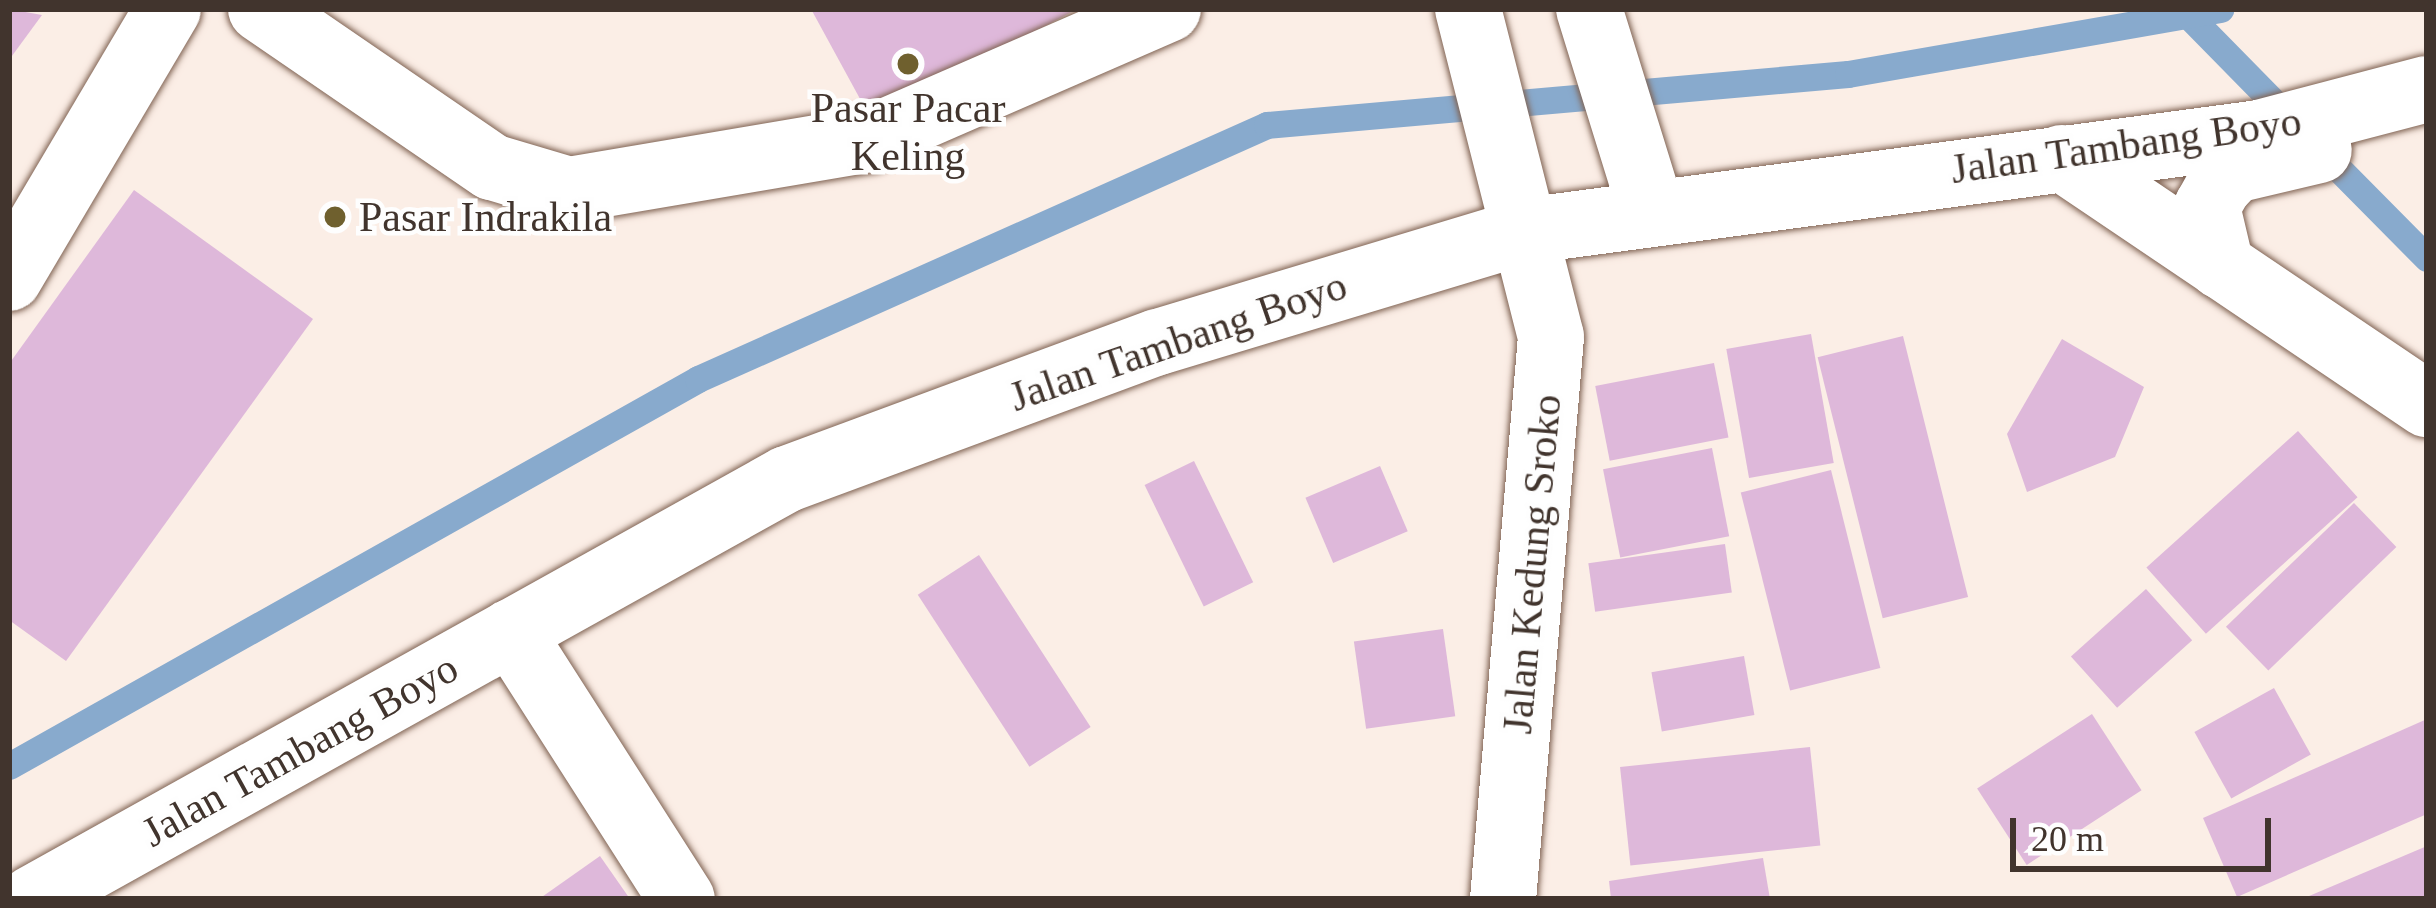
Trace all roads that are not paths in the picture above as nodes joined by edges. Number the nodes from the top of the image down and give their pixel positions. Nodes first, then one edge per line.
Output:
1 (168, 9) edge
2 (260, 9) edge
3 (1168, 9) edge
4 (1589, 9) edge
5 (1470, 18) edge
6 (2427, 88) edge
7 (2427, 120) edge
8 (2269, 147) junction
9 (2062, 158) junction
10 (1642, 188) junction
11 (1521, 218) junction
12 (2221, 266) junction
13 (9, 278) edge
14 (2427, 404) edge
15 (511, 632) junction
16 (32, 899) edge
17 (682, 899) edge
18 (1503, 899) edge

1 - 13 main road
2 - 3 main road
4 - 10 main road
5 - 11 main road, Jalan Kedung Sroko
6 - 8 main road, Jalan Tambang Boyo
7 - 8 main road
8 - 9 main road, Jalan Tambang Boyo
8 - 12 main road
9 - 10 main road, Jalan Tambang Boyo
9 - 12 main road
10 - 11 main road, Jalan Tambang Boyo
11 - 15 main road, Jalan Tambang Boyo
11 - 18 main road, Jalan Kedung Sroko
12 - 14 main road
15 - 16 main road, Jalan Tambang Boyo
15 - 17 main road

